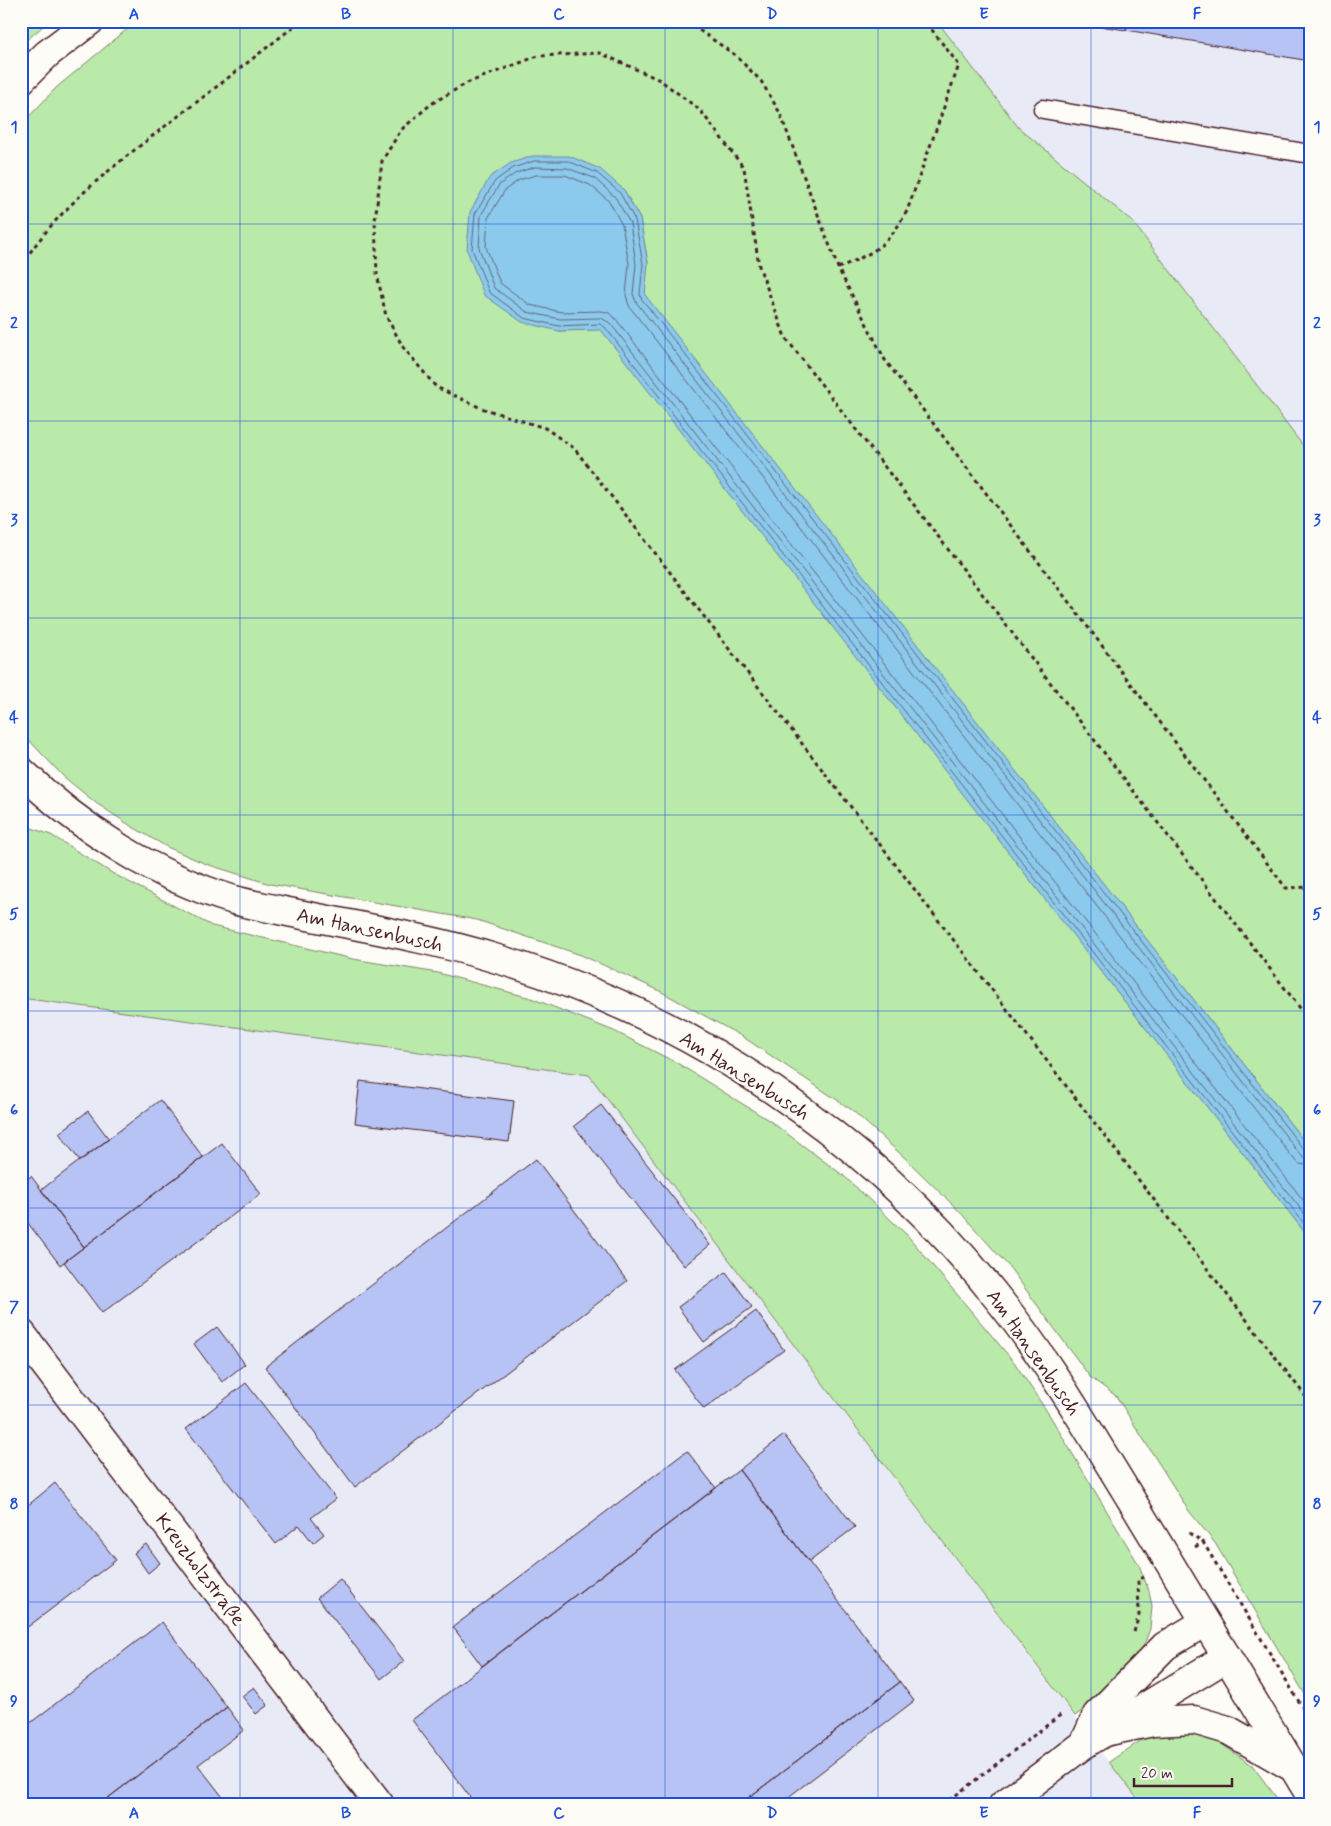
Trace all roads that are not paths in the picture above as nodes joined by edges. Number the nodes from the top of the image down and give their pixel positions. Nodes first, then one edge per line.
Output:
1 (90, 21) edge
2 (21, 80) edge
3 (1043, 109) dead end
4 (1310, 154) edge
5 (21, 771) edge
6 (21, 1333) edge
7 (1205, 1622) junction
8 (1227, 1657) junction
9 (1094, 1738) junction
10 (1292, 1767) junction
11 (1310, 1795) edge
12 (380, 1805) edge
13 (1003, 1805) edge

1 - 2 main road
3 - 4 lane
5 - 7 main road, Am Hansenbusch
6 - 12 main road, Kreuzholzstraße
7 - 8 main road, Am Hansenbusch
7 - 9 main road
8 - 9 main road
8 - 10 main road, Am Hansenbusch
9 - 10 main road
9 - 13 main road
10 - 11 main road, Am Hansenbusch

